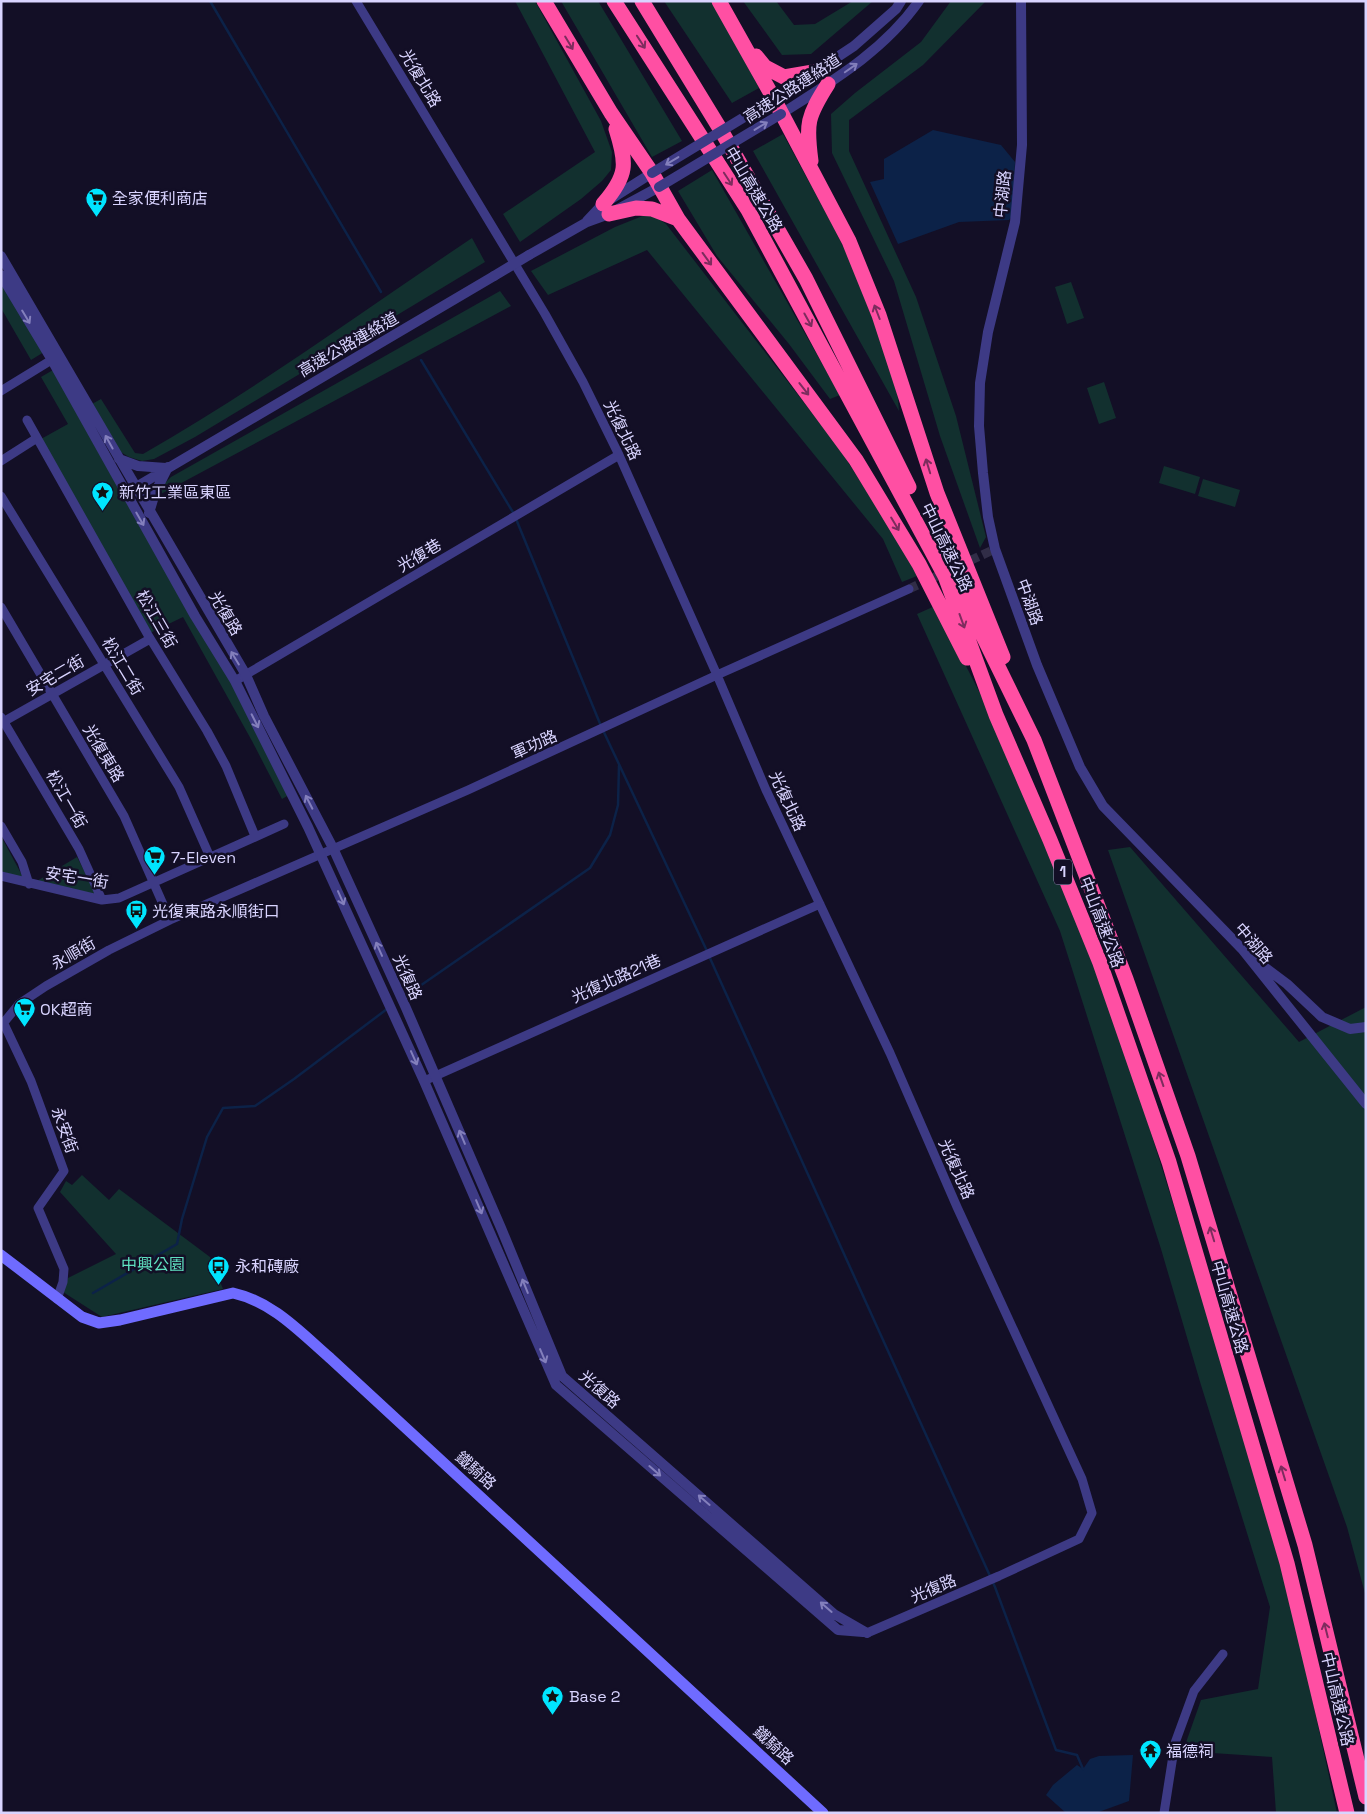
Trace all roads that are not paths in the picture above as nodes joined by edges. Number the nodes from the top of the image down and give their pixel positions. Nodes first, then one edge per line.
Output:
1 (356, 1) edge
2 (544, 1) edge
3 (614, 1) edge
4 (642, 1) edge
5 (719, 1) edge
6 (901, 1) edge
7 (918, 1) edge
8 (1020, 1) edge
9 (738, 35) junction
10 (819, 71) junction
11 (828, 84) junction
12 (774, 99) junction
13 (611, 114) junction
14 (781, 114) junction
15 (812, 170) junction
16 (652, 173) junction
17 (659, 187) junction
18 (606, 209) junction
19 (678, 220) junction
20 (1, 256) edge
21 (1, 275) edge
22 (56, 358) junction
23 (1, 392) edge
24 (26, 420) dead end
25 (38, 438) junction
26 (619, 455) junction
27 (119, 460) junction
28 (1, 461) edge
29 (167, 468) junction
30 (136, 487) junction
31 (126, 494) junction
32 (1, 496) edge
33 (150, 513) junction
34 (908, 589) tunnel mouth
35 (1, 607) edge
36 (150, 638) junction
37 (104, 664) junction
38 (717, 675) junction
39 (246, 676) junction
40 (235, 682) junction
41 (52, 694) junction
42 (996, 715) junction
43 (2, 720) edge
44 (1034, 740) junction
45 (284, 824) dead end
46 (1, 826) edge
47 (255, 836) junction
48 (333, 848) junction
49 (321, 853) junction
50 (210, 857) junction
51 (1, 876) edge
52 (153, 882) junction
53 (29, 884) junction
54 (102, 900) junction
55 (820, 904) junction
56 (170, 920) junction
57 (1242, 950) junction
58 (2, 1025) edge
59 (1366, 1027) edge
60 (436, 1076) junction
61 (424, 1081) junction
62 (1366, 1104) edge
63 (1, 1255) edge
64 (57, 1299) junction
65 (983, 1582) joint
66 (867, 1632) junction
67 (1223, 1654) dead end
68 (1366, 1797) edge
69 (823, 1813) edge
70 (1164, 1813) edge
71 (1347, 1813) edge

1 - 26 street, 光復北路
2 -> 13 highway
3 -> 42 highway, 中山高速公路 / 1
4 - 44 highway, 中山高速公路 / 1
5 - 9 highway
6 - 10 street, 高速公路連絡道
11 -> 7 street, 高速公路連絡道
8 - 57 street, 中湖路
9 - 10 highway
9 - 12 highway
10 - 12 street, 高速公路連絡道
11 - 14 street, 高速公路連絡道
11 - 15 highway
12 - 14 highway
12 -> 16 street, 高速公路連絡道, bridge
13 - 16 highway
13 - 18 highway
14 - 15 highway
17 -> 14 street, 高速公路連絡道, bridge
44 -> 15 highway
16 - 17 highway
16 - 18 street, 高速公路連絡道
17 - 18 street, 高速公路連絡道
17 - 19 highway
18 - 19 highway
18 - 29 street, 高速公路連絡道, bridge
19 -> 42 highway
20 - 22 street, 光復路
21 -> 22 street, 光復路
22 - 23 street
27 -> 22 street, 光復路
22 - 31 street, 光復路
24 - 25 street, 松江三街
25 - 28 street
25 - 36 street, 松江三街
26 - 38 street, 光復北路
26 - 39 street, 光復巷
27 - 29 street
27 - 30 street, 光復路
29 - 30 street, 高速公路連絡道
29 - 33 street
30 - 31 street, 高速公路連絡道
30 - 33 street, 光復路
31 -> 40 street, 光復路
32 - 37 street, 松江二街
39 -> 33 street, 光復路
34 - 38 street, 軍功路
35 - 41 street, 光復東路
36 - 37 street, 安宅二街
36 - 47 street, 松江三街
37 - 41 street, 安宅二街
37 - 50 street, 松江二街
38 - 48 street, 軍功路
38 - 55 street, 光復北路
39 - 40 street, 光復巷
48 -> 39 street, 光復路
40 -> 49 street, 光復路
41 - 43 street, 安宅二街
41 - 52 street, 光復東路
42 - 71 highway, 中山高速公路 / 1
43 - 54 street, 松江一街
68 -> 44 highway, 中山高速公路 / 1
45 - 47 street, 安宅一街
46 - 53 street
47 - 50 street, 安宅一街
48 - 49 street, 軍功路
60 -> 48 street, 光復路
49 - 56 street, 軍功路
49 -> 61 street, 光復路
50 - 52 street, 安宅一街
51 - 53 street, 安宅一街
52 - 54 street, 安宅一街
52 - 56 street, 光復東路
53 - 54 street, 安宅一街
55 - 60 street, 光復北路21巷
55 - 65 street, 光復北路
56 - 58 street, 永順街
57 - 59 street
57 - 62 street, 中湖路
58 - 64 street, 永安街
60 - 61 street, 光復北路21巷
66 -> 60 street, 光復路
61 -> 66 street, 光復路
63 - 64 main road, 鐵騎路
64 - 69 main road, 鐵騎路
65 - 66 street, 光復路
67 - 70 street

